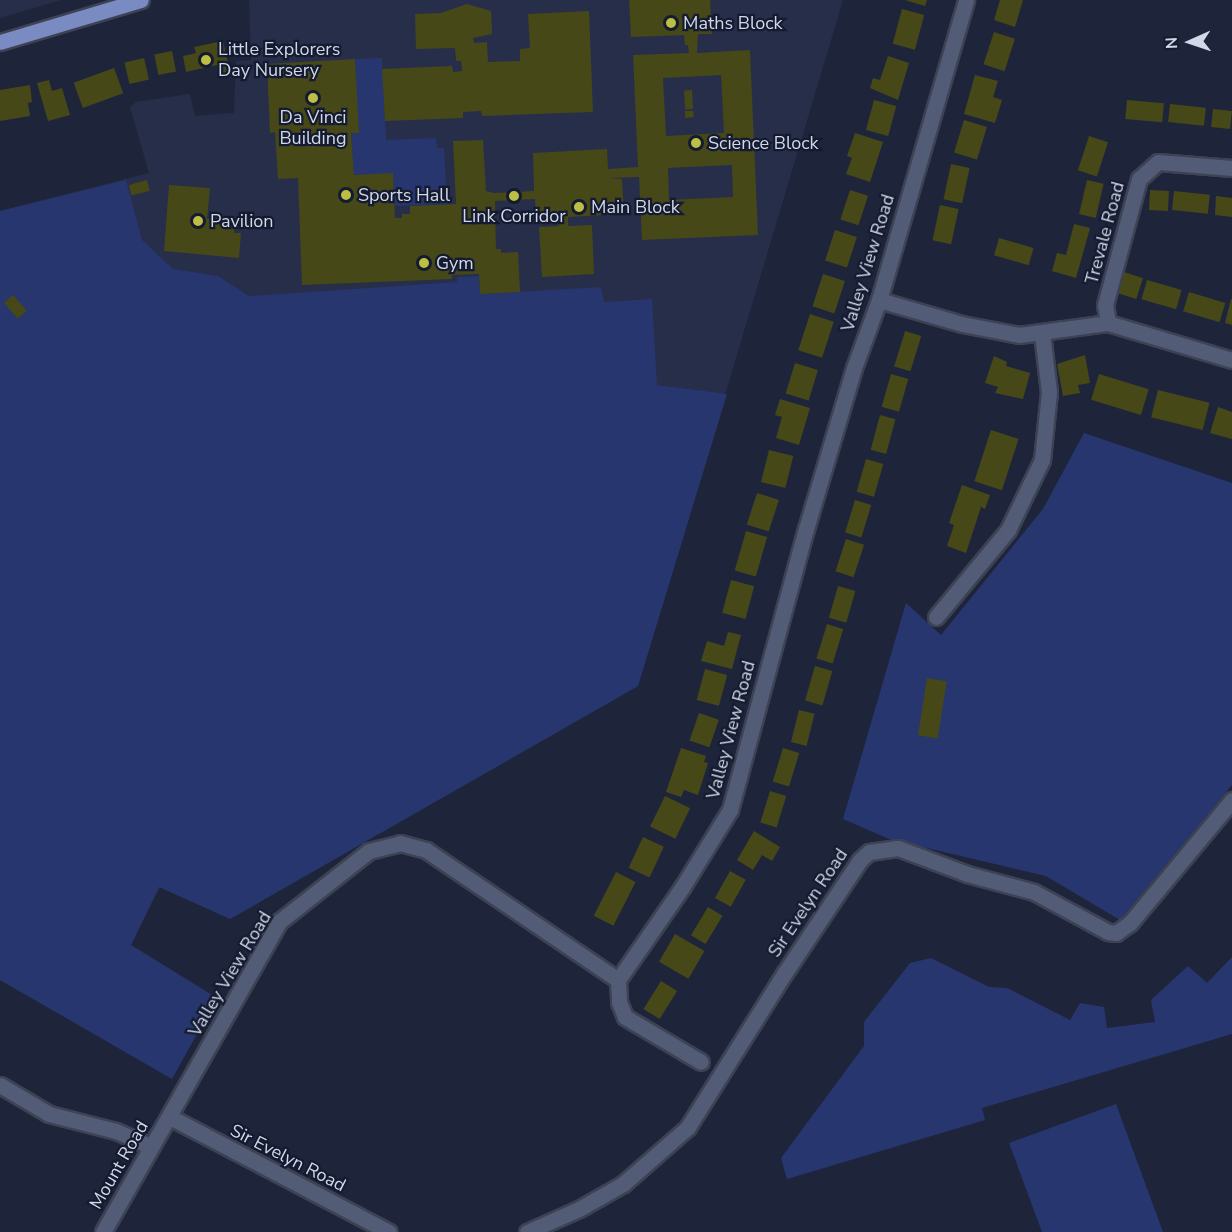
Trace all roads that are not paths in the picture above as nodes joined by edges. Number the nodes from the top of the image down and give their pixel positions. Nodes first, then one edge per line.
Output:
1 (141, 0) edge
2 (966, 0) edge
3 (0, 42) edge
4 (1232, 168) edge
5 (879, 300) junction
6 (1108, 323) junction
7 (1042, 333) junction
8 (1232, 360) edge
9 (936, 617) dead end
10 (1232, 800) edge
11 (618, 980) junction
12 (701, 1062) dead end
13 (0, 1085) edge
14 (170, 1117) junction
15 (150, 1146) junction
16 (384, 1231) edge
17 (103, 1232) edge
18 (527, 1232) edge

1 - 3 main road
2 - 5 street, Valley View Road
4 - 6 street, Trevale Road
5 - 7 street
5 - 11 street, Valley View Road
6 - 7 street
6 - 8 street
7 - 9 street
10 - 18 street, Sir Evelyn Road
11 - 12 street
11 - 14 street, Valley View Road
13 - 15 street
14 - 15 street, Mount Road
14 - 16 street, Sir Evelyn Road
15 - 17 street, Mount Road

